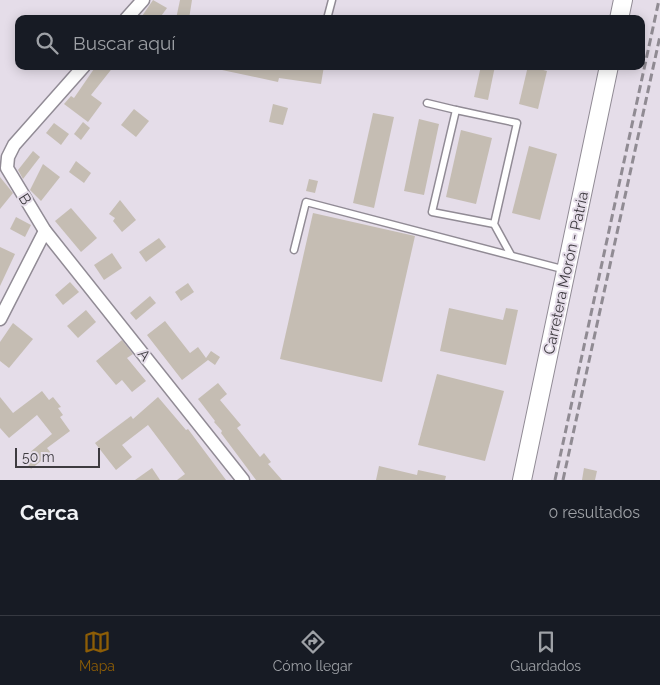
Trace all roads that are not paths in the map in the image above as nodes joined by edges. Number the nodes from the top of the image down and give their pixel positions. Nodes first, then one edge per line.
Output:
1 (143, 0) edge
2 (332, 0) edge
3 (623, 0) edge
4 (130, 15) edge
5 (328, 15) edge
6 (620, 15) edge
7 (80, 70) edge
8 (608, 70) edge
9 (427, 103) dead end
10 (456, 110) junction
11 (4, 160) edge
12 (494, 224) junction
13 (45, 230) junction
14 (294, 250) dead end
15 (511, 255) junction
16 (567, 270) junction
17 (0, 319) edge
18 (243, 480) edge
19 (522, 480) edge

1 - 4 street
2 - 5 lane
3 - 6 main road
7 - 11 street, B
8 - 16 main road, Carretera Morón - Patria
9 - 10 lane
10 - 12 lane
10 - 12 lane
11 - 13 street, B
12 - 15 lane
13 - 17 street
13 - 18 street, A
14 - 15 lane
15 - 16 lane
16 - 19 main road, Carretera Morón - Patria

